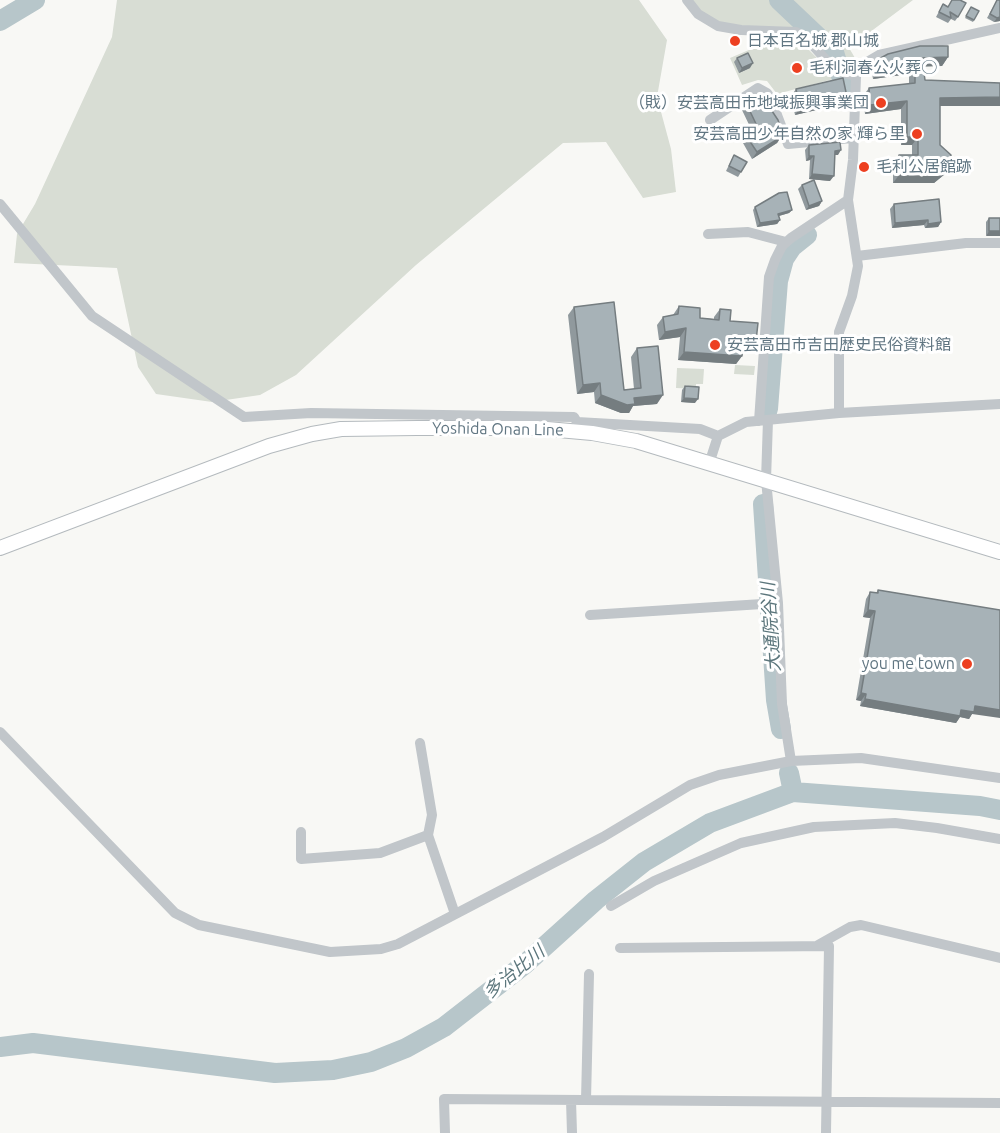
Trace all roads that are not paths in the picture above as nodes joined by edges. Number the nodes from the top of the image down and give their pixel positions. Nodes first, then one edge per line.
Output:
1 (687, 0) edge
2 (1000, 28) edge
3 (853, 75) junction
4 (710, 120) dead end
5 (852, 138) junction
6 (848, 200) junction
7 (0, 204) edge
8 (708, 234) dead end
9 (786, 242) junction
10 (1000, 243) edge
11 (857, 256) junction
12 (1000, 404) edge
13 (839, 413) junction
14 (764, 420) junction
15 (718, 436) junction
16 (709, 464) junction
17 (766, 480) junction
18 (0, 548) edge
19 (1000, 552) edge
20 (778, 603) junction
21 (590, 615) dead end
22 (0, 732) edge
23 (420, 743) dead end
24 (792, 761) junction
25 (1000, 778) edge
26 (301, 832) dead end
27 (428, 835) junction
28 (1000, 839) edge
29 (611, 906) dead end
30 (455, 914) junction
31 (818, 946) junction
32 (620, 948) dead end
33 (1000, 958) edge
34 (589, 974) dead end
35 (571, 1100) junction
36 (586, 1100) junction
37 (1000, 1103) edge
38 (827, 1104) junction
39 (444, 1133) edge
40 (572, 1133) edge
41 (826, 1133) edge

1 - 3 street
2 - 3 street
3 - 5 street
4 - 5 street
5 - 6 street
6 - 9 street
6 - 11 street
7 - 15 street
8 - 9 street
9 - 14 street
10 - 11 street
11 - 13 street
12 - 13 street
13 - 14 street
14 - 15 street
14 - 17 street
15 - 16 street
16 - 17 main road, Yoshida Onan Line
16 - 18 main road, Yoshida Onan Line
17 - 19 main road, Yoshida Onan Line
17 - 20 street
20 - 21 street
20 - 24 street
22 - 30 street
23 - 27 street
24 - 25 street
24 - 30 street
26 - 27 street
27 - 30 street
28 - 29 street
31 - 32 street
31 - 33 street
31 - 38 street
34 - 36 street
35 - 36 street
35 - 39 street
35 - 40 street
36 - 38 street
37 - 38 street
38 - 41 street

